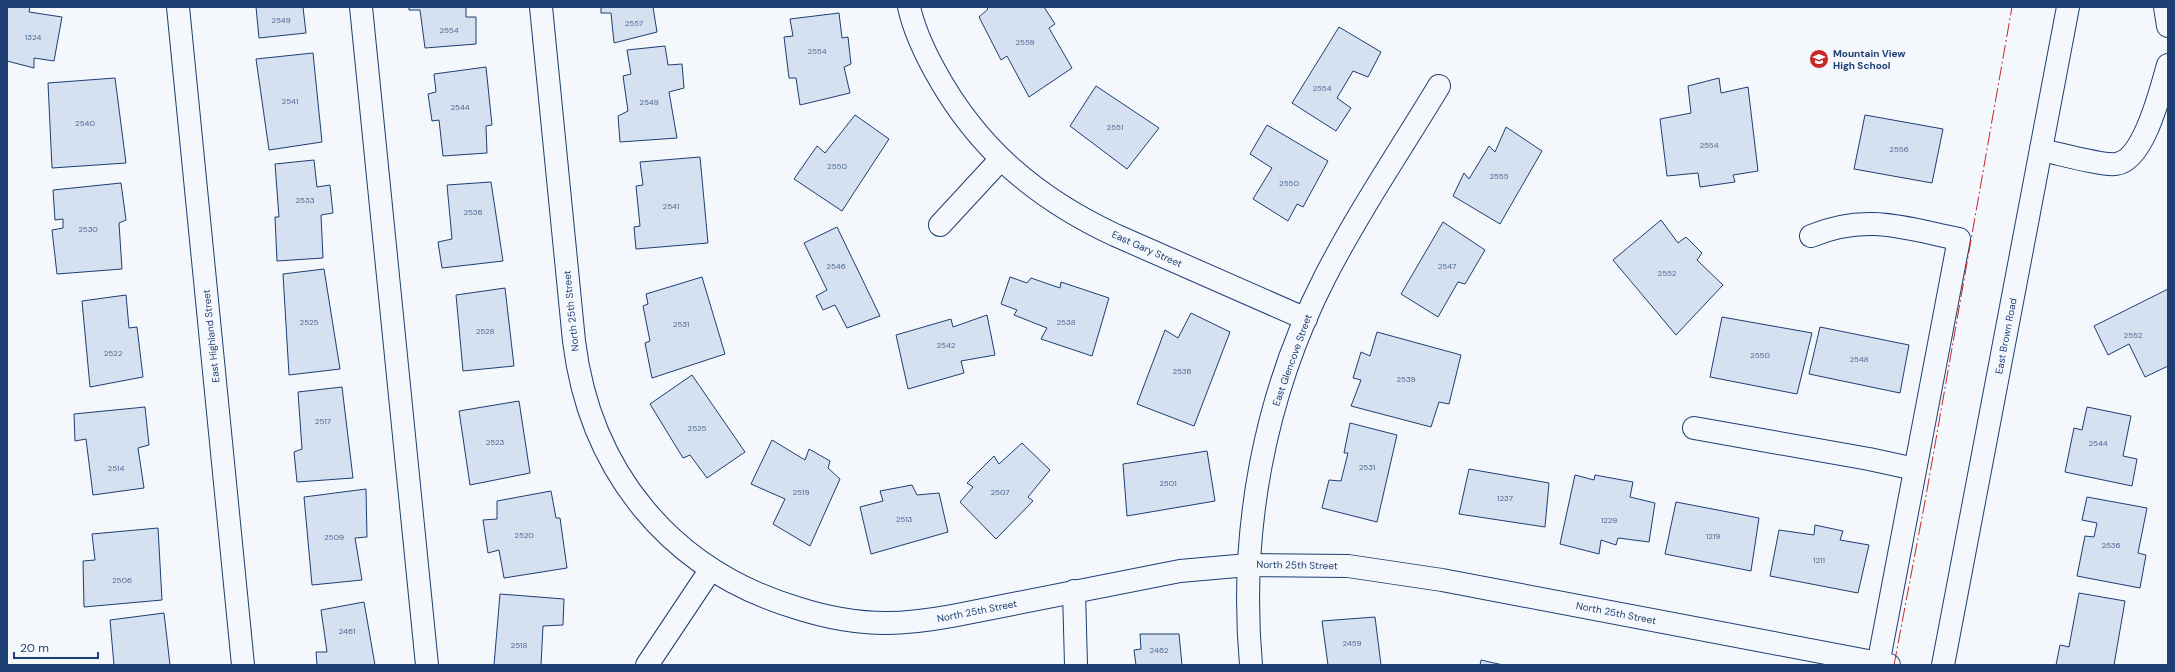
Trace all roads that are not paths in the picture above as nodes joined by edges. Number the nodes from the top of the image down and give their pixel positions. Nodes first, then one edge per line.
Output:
1 (178, 7) edge
2 (361, 7) edge
3 (541, 7) edge
4 (909, 7) edge
5 (2068, 7) edge
6 (2165, 7) edge
7 (2168, 26) edge
8 (2168, 64) edge
9 (1439, 86) dead end
10 (2041, 150) junction
11 (1000, 159) junction
12 (940, 226) dead end
13 (1811, 236) dead end
14 (1306, 319) junction
15 (1694, 428) dead end
16 (1915, 469) junction
17 (1248, 565) junction
18 (711, 569) junction
19 (1074, 591) junction
20 (1882, 664) edge
21 (243, 665) edge
22 (427, 665) edge
23 (647, 665) edge
24 (1076, 665) edge
25 (1251, 665) edge
26 (1943, 665) edge

1 - 21 street, East Highland Street
2 - 22 street
3 - 18 street, North 25th Street
4 - 11 street, East Gary Street
5 - 10 street, East Brown Road
6 - 7 street
8 - 10 street
9 - 14 street, East Glencove Street
10 - 26 street, East Brown Road
11 - 12 street
11 - 14 street, East Gary Street
13 - 16 street
14 - 17 street, East Glencove Street
15 - 16 street
16 - 20 street
17 - 19 street, North 25th Street
17 - 20 street, North 25th Street
17 - 25 street, East Glencove Street
18 - 19 street, North 25th Street
18 - 23 street
19 - 24 street

